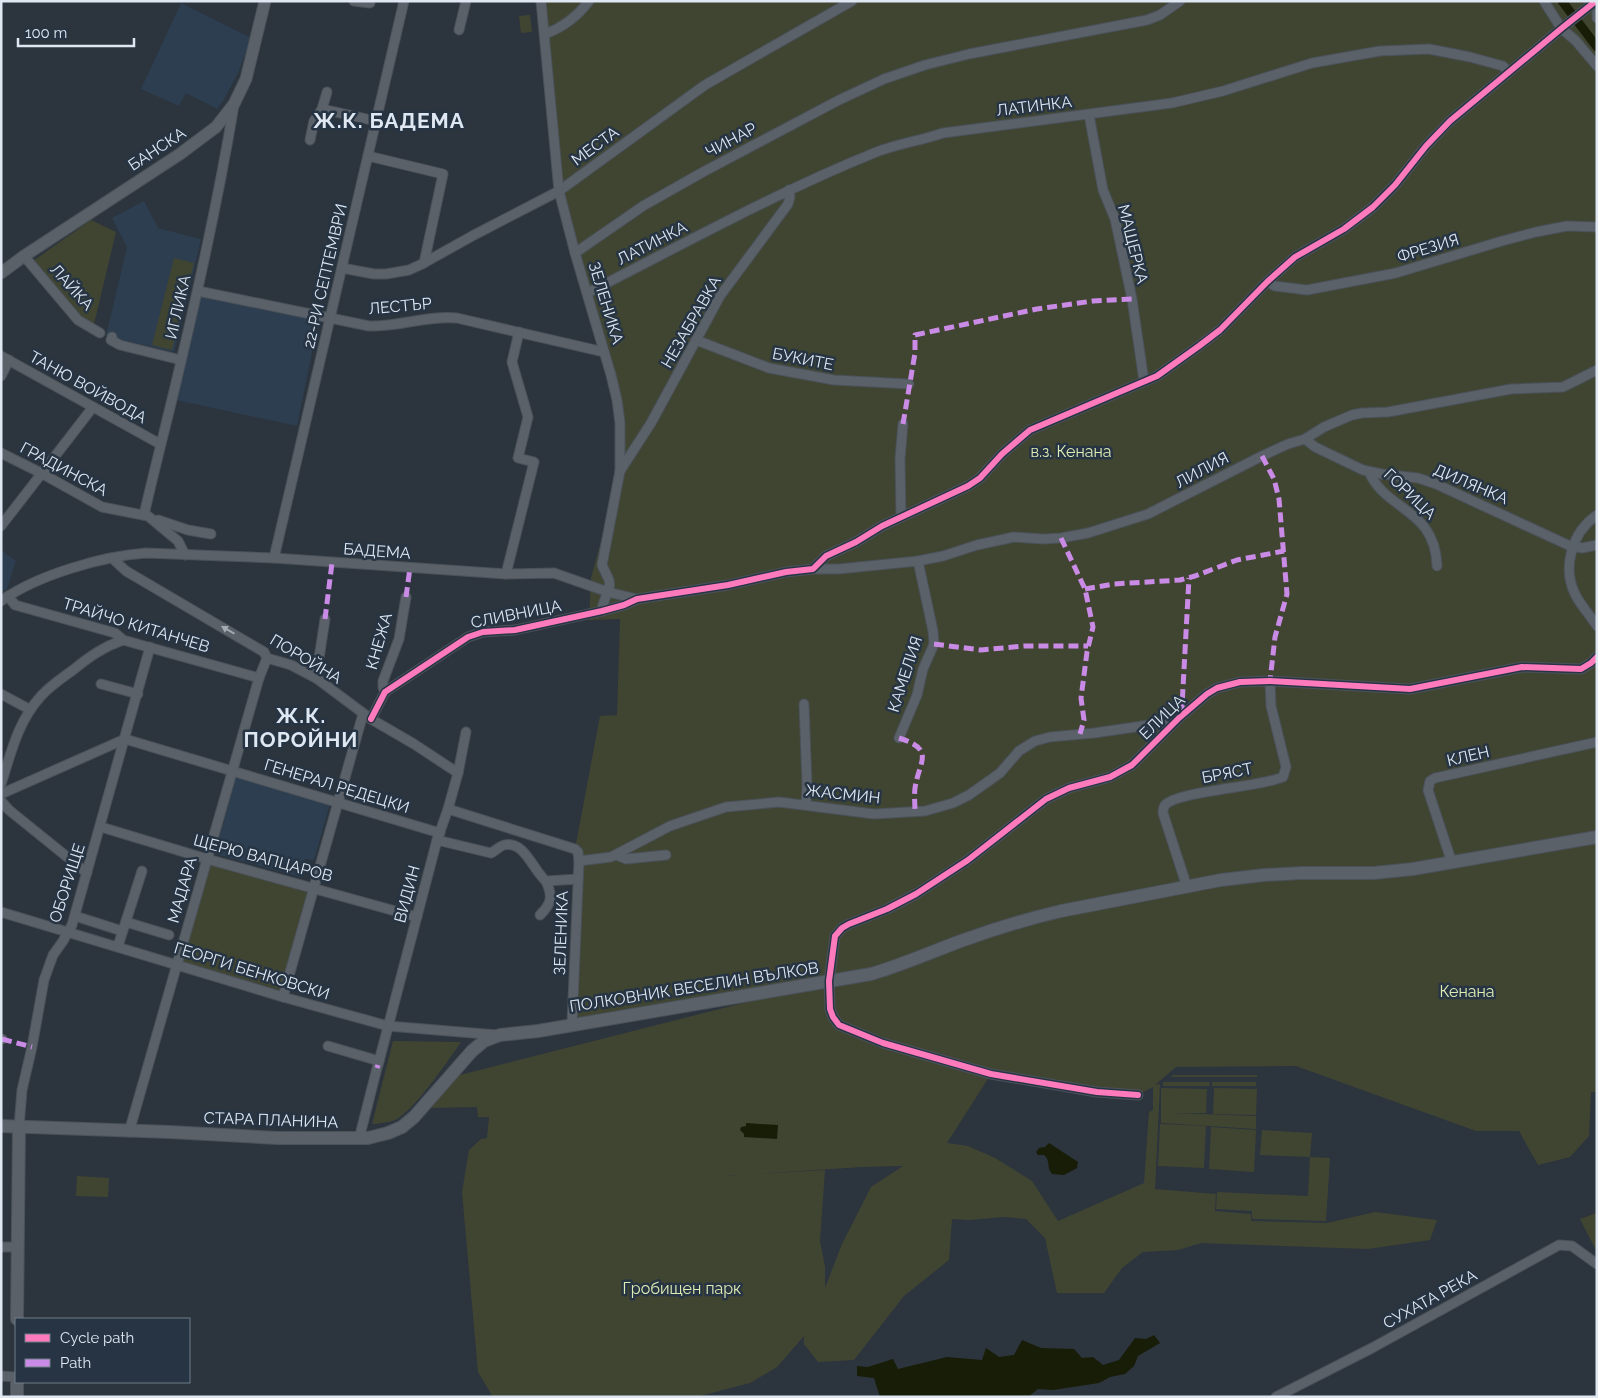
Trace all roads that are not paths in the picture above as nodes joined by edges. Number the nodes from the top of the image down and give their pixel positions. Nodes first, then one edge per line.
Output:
1 (265, 1) edge
2 (354, 1) edge
3 (370, 1) edge
4 (404, 1) edge
5 (466, 1) edge
6 (541, 1) edge
7 (589, 1) edge
8 (852, 1) edge
9 (1180, 1) edge
10 (1544, 1) edge
11 (1596, 1) edge
12 (1597, 13) edge
13 (1597, 18) edge
14 (1561, 28) junction
15 (460, 30) dead end
16 (545, 34) junction
17 (1597, 66) edge
18 (1508, 72) junction
19 (327, 92) dead end
20 (234, 104) junction
21 (322, 109) junction
22 (1089, 115) junction
23 (376, 121) junction
24 (310, 140) dead end
25 (368, 156) junction
26 (788, 190) junction
27 (559, 191) junction
28 (1597, 227) edge
29 (575, 253) junction
30 (24, 256) junction
31 (424, 263) junction
32 (342, 268) junction
33 (1, 273) edge
34 (1267, 282) junction
35 (198, 291) junction
36 (587, 293) junction
37 (330, 319) junction
38 (519, 332) junction
39 (100, 334) dead end
40 (112, 337) dead end
41 (696, 340) junction
42 (604, 352) junction
43 (5, 358) edge
44 (182, 360) junction
45 (1597, 370) edge
46 (1, 376) edge
47 (1144, 381) junction
48 (909, 384) dead end
49 (93, 407) junction
50 (903, 424) dead end
51 (1305, 439) junction
52 (160, 444) junction
53 (1, 453) edge
54 (620, 471) junction
55 (1369, 472) junction
56 (41, 473) junction
57 (1597, 515) edge
58 (146, 516) junction
59 (901, 517) junction
60 (1, 526) edge
61 (211, 534) dead end
62 (1597, 545) edge
63 (1573, 547) junction
64 (186, 555) junction
65 (112, 558) junction
66 (274, 558) junction
67 (918, 561) junction
68 (1437, 566) dead end
69 (813, 569) junction
70 (506, 574) junction
71 (608, 592) junction
72 (406, 597) dead end
73 (5, 598) edge
74 (637, 599) junction
75 (602, 611) junction
76 (325, 619) dead end
77 (1597, 626) edge
78 (123, 640) junction
79 (150, 647) junction
80 (1597, 657) edge
81 (267, 658) junction
82 (259, 678) junction
83 (316, 678) junction
84 (1270, 681) junction
85 (101, 684) dead end
86 (386, 692) junction
87 (1, 694) edge
88 (138, 694) junction
89 (804, 704) dead end
90 (30, 710) junction
91 (367, 717) junction
92 (1179, 718) junction
93 (466, 732) dead end
94 (899, 738) dead end
95 (125, 739) junction
96 (1597, 742) edge
97 (232, 770) junction
98 (458, 773) junction
99 (1, 784) edge
100 (1, 794) edge
101 (1, 801) edge
102 (338, 801) junction
103 (806, 805) junction
104 (448, 809) junction
105 (101, 827) junction
106 (439, 837) junction
107 (1597, 837) edge
108 (616, 854) junction
109 (666, 855) dead end
110 (207, 859) junction
111 (579, 861) junction
112 (1452, 862) junction
113 (142, 871) dead end
114 (87, 873) junction
115 (578, 880) junction
116 (546, 882) junction
117 (314, 887) junction
118 (1187, 887) junction
119 (1, 912) edge
120 (540, 915) dead end
121 (75, 916) junction
122 (417, 916) junction
123 (126, 922) junction
124 (122, 931) junction
125 (68, 932) junction
126 (169, 935) dead end
127 (118, 946) junction
128 (176, 964) junction
129 (829, 981) junction
130 (283, 997) junction
131 (572, 1024) junction
132 (388, 1026) junction
133 (500, 1035) junction
134 (328, 1046) dead end
135 (378, 1065) junction
136 (1138, 1095) dead end
137 (1, 1126) edge
138 (19, 1127) junction
139 (129, 1132) junction
140 (359, 1139) junction
141 (1, 1246) edge
142 (18, 1247) junction
143 (1597, 1264) edge
144 (17, 1318) edge
145 (1, 1376) edge
146 (15, 1377) edge
147 (17, 1383) edge
148 (17, 1397) edge
149 (1276, 1397) edge

1 - 20 street, БАНСКА
2 - 3 street
4 - 23 street, 22-РИ СЕПТЕМВРИ
5 - 15 street
6 - 16 street, ЗЕЛЕНИКА
7 - 16 street
8 - 27 street, МЕСТА
9 - 29 street, ЧИНАР
10 - 14 street
11 - 14 street
12 - 13 street
14 - 17 street
14 - 18 street
16 - 27 street, ЗЕЛЕНИКА
18 - 22 street, ЛАТИНКА
18 - 34 street
19 - 21 street
20 - 30 street, БАНСКА
20 - 35 street, ИГЛИКА
21 - 23 street
21 - 24 street
22 - 26 street, ЛАТИНКА
22 - 47 street, МАЩЕРКА
23 - 25 street, 22-РИ СЕПТЕМВРИ
25 - 31 street
25 - 32 street, 22-РИ СЕПТЕМВРИ
26 - 36 street, ЛАТИНКА
26 - 41 street, НЕЗАБРАВКА
27 - 29 street, ЗЕЛЕНИКА
27 - 31 street, МЕСТА
28 - 34 street, ФРЕЗИЯ
29 - 36 street, ЗЕЛЕНИКА
30 - 33 street, БАНСКА
30 - 39 street, ЛАЙКА
31 - 32 street, МЕСТА
32 - 37 street, 22-РИ СЕПТЕМВРИ
34 - 47 street
35 - 37 street, ЛЕСТЪР
35 - 44 street, ИГЛИКА
36 - 42 street, ЗЕЛЕНИКА
37 - 38 street, ЛЕСТЪР
37 - 66 street, 22-РИ СЕПТЕМВРИ
38 - 42 street, ЛЕСТЪР
38 - 70 street
40 - 44 street
41 - 48 street, БУКИТЕ
41 - 54 street, НЕЗАБРАВКА
42 - 54 street, ЗЕЛЕНИКА
43 - 46 street
43 - 49 street, ТАНЮ ВОЙВОДА
44 - 52 street, ИГЛИКА
45 - 51 street, ЛИЛИЯ
47 - 59 street
49 - 52 street, ТАНЮ ВОЙВОДА
49 - 56 street
50 - 59 street
51 - 55 street, ДИЛЯНКА
51 - 67 street, ЛИЛИЯ
52 - 58 street, ИГЛИКА
53 - 56 street, ГРАДИНСКА
54 - 71 street, ЗЕЛЕНИКА
55 - 63 street, ДИЛЯНКА
55 - 68 street, ГОРИЦА
56 - 58 street, ГРАДИНСКА
56 - 60 street
57 - 63 street
58 - 61 street
58 - 64 street, ГРАДИНСКА
59 - 69 street
62 - 63 street, ДИЛЯНКА
63 - 77 street
64 - 65 street, БАДЕМА
64 - 66 street, БАДЕМА
65 - 73 street, БАДЕМА
81 -> 65 street, ПОРОЙНА
66 - 70 street, БАДЕМА
67 - 69 street, ЛИЛИЯ
67 - 94 street, КАМЕЛИЯ
69 - 74 street, ЛИЛИЯ
70 - 71 street, БАДЕМА
71 - 74 street, БАДЕМА
71 - 75 street, ЗЕЛЕНИКА
72 - 86 street, КНЕЖА
73 - 78 street, ТРАЙЧО КИТАНЧЕВ
74 - 75 street, СЛИВНИЦА
75 - 86 street, СЛИВНИЦА
76 - 83 street
78 - 79 street, ТРАЙЧО КИТАНЧЕВ
78 - 90 street
79 - 82 street, ТРАЙЧО КИТАНЧЕВ
79 - 88 street, ОБОРИЩЕ
80 - 84 street, ЕЛИЦА
81 - 82 street, МАДАРА
81 - 83 street, ПОРОЙНА
82 - 97 street, МАДАРА
83 - 91 street, ПОРОЙНА
84 - 92 street, ЕЛИЦА
84 - 118 street, БРЯСТ
85 - 88 street
86 - 91 street, СЛИВНИЦА
87 - 90 street
88 - 95 street, ОБОРИЩЕ
89 - 103 street
90 - 99 street
91 - 98 street, ПОРОЙНА
91 - 102 street, СЛИВНИЦА
92 - 103 street, ЖАСМИН
92 - 129 street, ЕЛИЦА
93 - 98 street, ВИДИН
95 - 97 street, ГЕНЕРАЛ РЕДЕЦКИ
95 - 100 street
95 - 105 street, ОБОРИЩЕ
96 - 112 street, КЛЕН
97 - 102 street, ГЕНЕРАЛ РЕДЕЦКИ
97 - 110 street, МАДАРА
98 - 104 street, ВИДИН
101 - 114 street
102 - 106 street, ГЕНЕРАЛ РЕДЕЦКИ
102 - 117 street, СЛИВНИЦА
103 - 108 street, ЖАСМИН
104 - 106 street, ВИДИН
104 - 111 street
105 - 110 street, ЩЕРЮ ВАПЦАРОВ
105 - 114 street, ОБОРИЩЕ
106 - 116 street, ГЕНЕРАЛ РЕДЕЦКИ
106 - 122 street, ВИДИН
107 - 112 main road, ПОЛКОВНИК ВЕСЕЛИН ВЪЛКОВ
108 - 109 street
108 - 111 street, ЖАСМИН
110 - 117 street, ЩЕРЮ ВАПЦАРОВ
110 - 128 street, МАДАРА
111 - 115 street, ЗЕЛЕНИКА
112 - 118 main road, ПОЛКОВНИК ВЕСЕЛИН ВЪЛКОВ
113 - 123 street
114 - 121 street, ОБОРИЩЕ
115 - 116 street
115 - 131 street, ЗЕЛЕНИКА
116 - 120 street
117 - 122 street, ЩЕРЮ ВАПЦАРОВ
117 - 130 street, СЛИВНИЦА
118 - 129 main road, ПОЛКОВНИК ВЕСЕЛИН ВЪЛКОВ
119 - 125 street, ГЕОРГИ БЕНКОВСКИ
121 - 124 street
121 - 125 street, ОБОРИЩЕ
122 - 132 street, ВИДИН
123 - 124 street
123 - 126 street
124 - 127 street
125 - 127 street, ГЕОРГИ БЕНКОВСКИ
125 - 138 street, ОБОРИЩЕ
127 - 128 street, ГЕОРГИ БЕНКОВСКИ
128 - 130 street, ГЕОРГИ БЕНКОВСКИ
128 - 139 street, МАДАРА
129 - 131 main road, ПОЛКОВНИК ВЕСЕЛИН ВЪЛКОВ
129 - 136 street, ЕЛИЦА
130 - 132 street, ГЕОРГИ БЕНКОВСКИ
131 - 133 main road, ПОЛКОВНИК ВЕСЕЛИН ВЪЛКОВ
132 - 133 street, ГЕОРГИ БЕНКОВСКИ
132 - 135 street, ВИДИН
133 - 140 main road, СТАРА ПЛАНИНА
134 - 135 street
135 - 140 street, ВИДИН
137 - 138 main road, СТАРА ПЛАНИНА
138 - 139 main road, СТАРА ПЛАНИНА
138 - 142 main road
139 - 140 main road, СТАРА ПЛАНИНА
141 - 142 street
142 - 144 main road
143 - 149 street, СУХАТА РЕКА
145 - 146 street
147 - 148 main road

